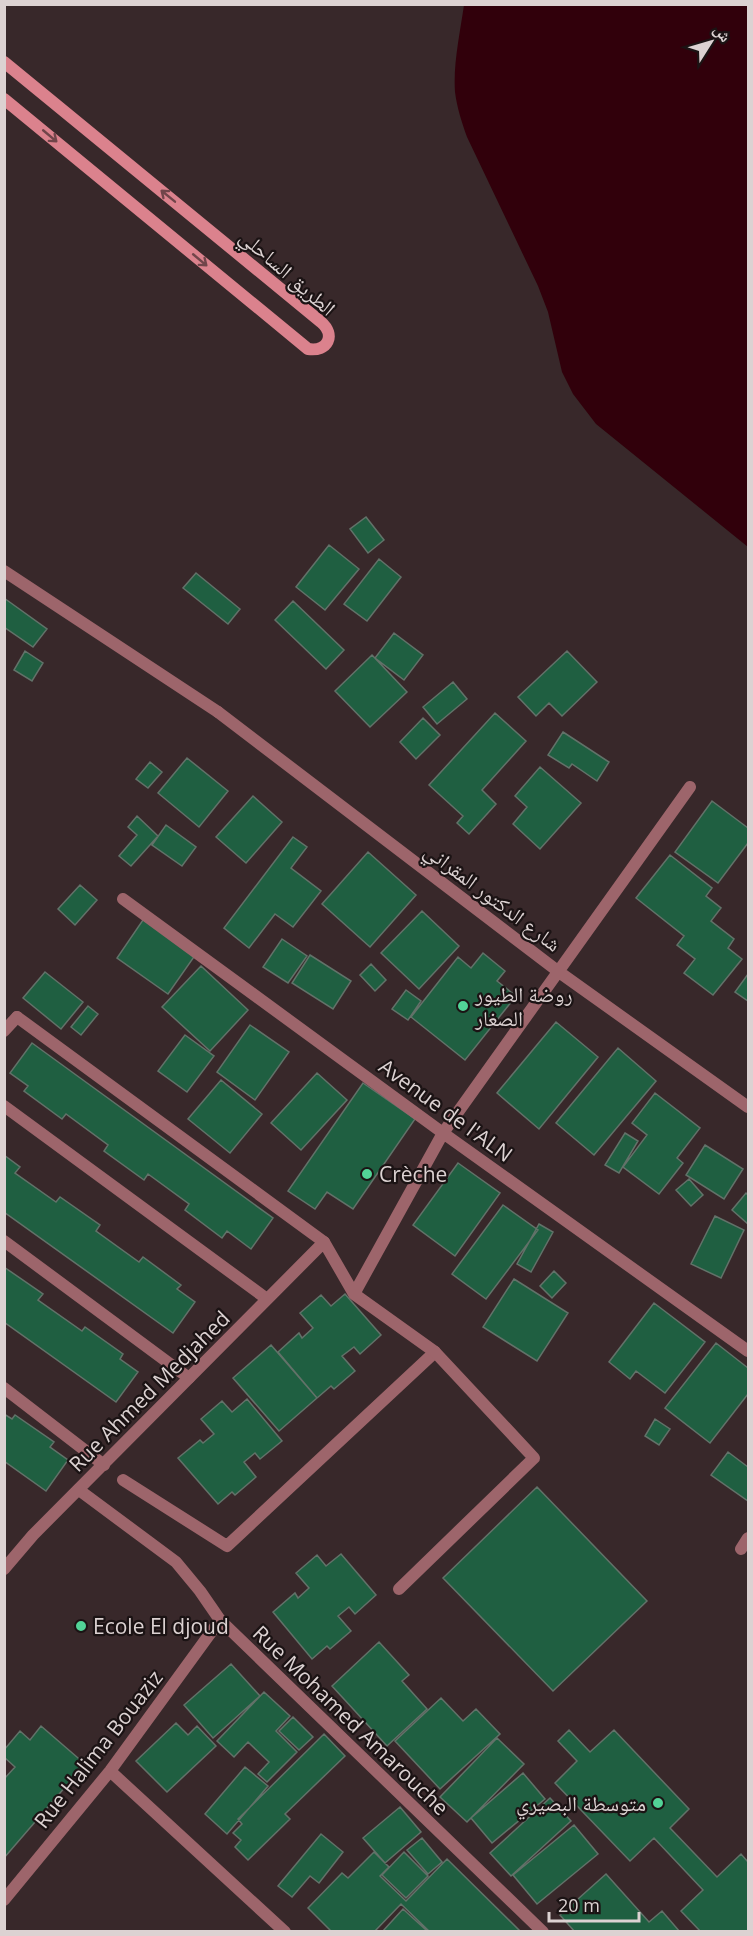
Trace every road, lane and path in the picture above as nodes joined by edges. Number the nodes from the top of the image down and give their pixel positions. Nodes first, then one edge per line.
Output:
1 (4, 62) edge
2 (4, 99) edge
3 (4, 571) edge
4 (690, 787) dead end
5 (123, 898) dead end
6 (559, 972) junction
7 (4, 1031) edge
8 (4, 1106) edge
9 (748, 1107) edge
10 (443, 1133) junction
11 (4, 1241) edge
12 (324, 1242) junction
13 (354, 1294) junction
14 (267, 1299) junction
15 (748, 1351) edge
16 (435, 1352) junction
17 (189, 1378) junction
18 (4, 1388) edge
19 (104, 1465) junction
20 (123, 1480) dead end
21 (79, 1490) junction
22 (748, 1538) edge
23 (741, 1549) dead end
24 (4, 1569) edge
25 (399, 1589) dead end
26 (220, 1620) junction
27 (110, 1771) junction
28 (4, 1900) edge
29 (285, 1932) edge
30 (543, 1932) edge

2 -> 1 street, الطريق الساحلي
3 - 6 street, شارع الدكتور المقراني
4 - 6 street
5 - 10 street, Avenue de l'ALN
6 - 9 street, شارع الدكتور المقراني
6 - 10 street
7 - 12 street
8 - 14 street
10 - 13 street
10 - 15 street, Avenue de l'ALN
11 - 17 street
12 - 13 street
12 - 14 street, Rue Ahmed Medjahed
13 - 16 street
14 - 17 street, Rue Ahmed Medjahed
16 - 20 street
16 - 25 street
17 - 19 street, Rue Ahmed Medjahed
18 - 19 street
19 - 21 street, Rue Ahmed Medjahed
21 - 24 street, Rue Ahmed Medjahed
21 - 26 street, Rue Mohamed Amarouche
22 - 23 street
26 - 27 street, Rue Halima Bouaziz
26 - 30 street, Rue Mohamed Amarouche
27 - 28 street, Rue Halima Bouaziz
27 - 29 street

